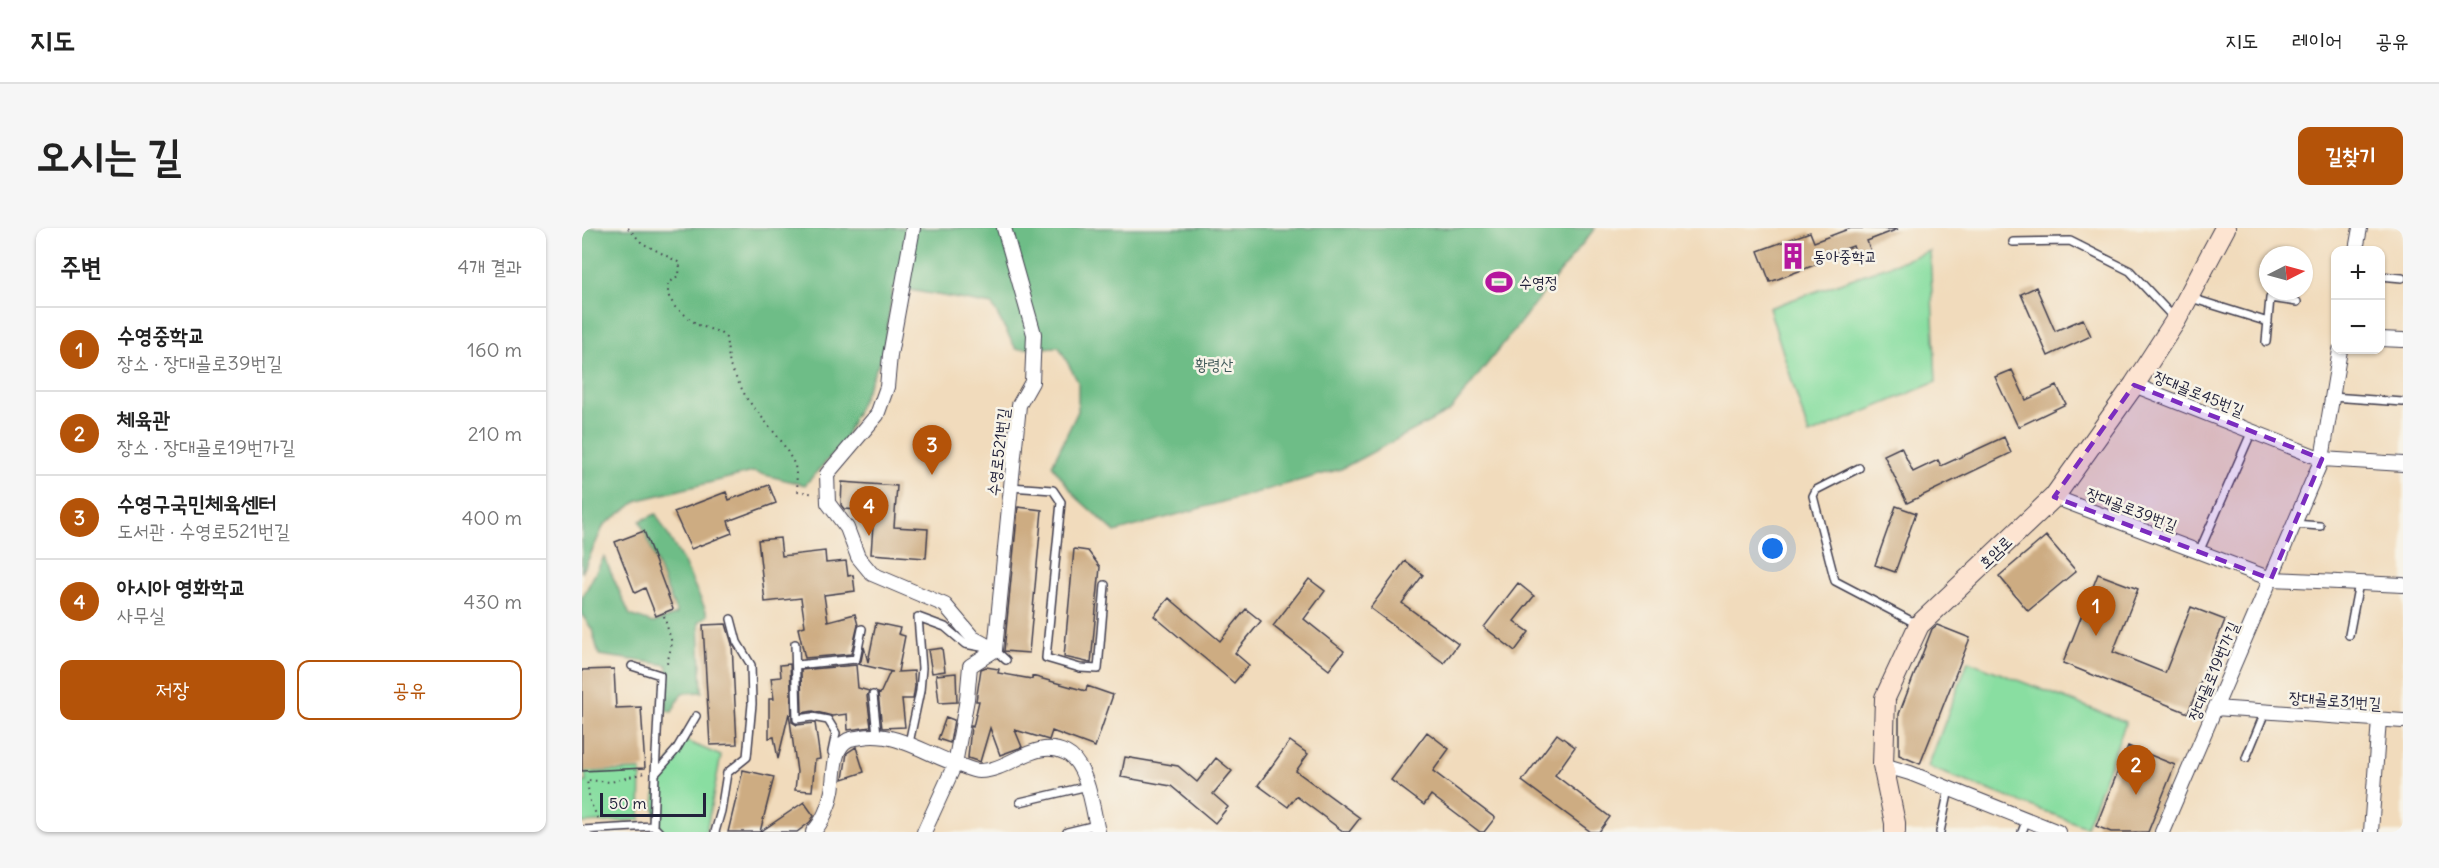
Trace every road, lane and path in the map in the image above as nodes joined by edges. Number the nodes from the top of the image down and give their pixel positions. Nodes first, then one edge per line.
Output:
1 (628, 228) edge
2 (913, 228) edge
3 (1004, 228) edge
4 (2225, 228) edge
5 (2360, 228) edge
6 (2013, 242) dead end
7 (2357, 246) edge
8 (2385, 276) edge
9 (2402, 278) edge
10 (2189, 298) junction
11 (2297, 302) dead end
12 (2176, 320) junction
13 (2268, 322) junction
14 (2385, 339) edge
15 (2403, 340) edge
16 (2266, 342) dead end
17 (2339, 354) edge
18 (2134, 385) junction
19 (2332, 397) junction
20 (2403, 402) edge
21 (2252, 431) junction
22 (2322, 459) junction
23 (2403, 464) edge
24 (1859, 468) dead end
25 (1010, 487) junction
26 (827, 496) junction
27 (2054, 497) junction
28 (2294, 524) junction
29 (2320, 526) dead end
30 (2199, 552) junction
31 (2271, 579) junction
32 (2359, 583) junction
33 (1105, 585) dead end
34 (2403, 585) edge
35 (664, 616) dead end
36 (731, 619) dead end
37 (1919, 625) junction
38 (862, 629) dead end
39 (2349, 635) dead end
40 (795, 644) dead end
41 (995, 650) junction
42 (1006, 660) dead end
43 (796, 665) junction
44 (632, 666) dead end
45 (660, 675) junction
46 (873, 695) dead end
47 (2215, 708) junction
48 (2265, 712) junction
49 (696, 716) dead end
50 (2379, 719) junction
51 (2403, 721) edge
52 (877, 735) junction
53 (909, 743) junction
54 (2246, 758) dead end
55 (955, 764) junction
56 (1883, 765) junction
57 (655, 772) junction
58 (1088, 786) junction
59 (1949, 789) junction
60 (832, 791) junction
61 (1020, 802) dead end
62 (653, 826) junction
63 (2024, 826) edge
64 (1097, 828) edge
65 (603, 829) junction
66 (582, 830) edge
67 (659, 832) edge
68 (715, 832) edge
69 (813, 832) edge
70 (924, 832) edge
71 (1067, 832) edge
72 (1895, 832) edge
73 (1940, 832) edge
74 (2058, 832) edge
75 (2162, 832) edge
76 (2371, 832) edge

1 - 26 path
2 - 26 street
3 - 25 street, 수영로521번길
4 - 10 street, 호암로
5 - 7 street
6 - 12 lane
8 - 9 lane
10 - 12 street, 호암로
10 - 13 lane
11 - 13 lane
12 - 18 street, 호암로
13 - 16 lane
14 - 15 street
17 - 19 street, 장대골로19번가길
18 - 21 street, 장대골로45번길
18 - 27 street, 호암로
19 - 20 lane
19 - 22 street, 장대골로19번가길
21 - 22 street, 장대골로45번길
21 - 30 lane, 장대골로45번길
22 - 23 street, 장대골로45번길
22 - 28 street, 장대골로19번가길
24 - 37 lane
25 - 33 lane
25 - 41 street, 수영로521번길
26 - 41 street
27 - 30 street, 장대골로39번길
27 - 37 street, 호암로
28 - 29 lane
28 - 31 street, 장대골로19번가길
30 - 31 street, 장대골로39번길
31 - 32 street, 장대골로39번길
31 - 47 street, 장대골로19번가길
32 - 34 street, 장대골로39번길
32 - 39 lane
35 - 45 path
36 - 68 lane
37 - 56 street, 호암로
38 - 43 lane
40 - 43 lane
41 - 42 lane
41 - 53 lane
41 - 55 street
43 - 60 lane
44 - 45 lane
45 - 57 lane
46 - 52 lane
47 - 48 street, 장대골로31번길
47 - 75 street, 장대골로19번가길
48 - 50 street, 장대골로31번길
48 - 54 lane, 장대골로31번길
49 - 57 lane
50 - 51 street, 장대골로31번길
50 - 76 street
52 - 53 street
52 - 60 street
53 - 55 street
55 - 58 street
55 - 70 street
56 - 59 street
56 - 72 street, 호암로
57 - 62 lane
57 - 65 path
58 - 61 lane
58 - 64 street
59 - 63 street
59 - 73 lane
60 - 69 street
62 - 65 lane
62 - 67 lane
63 - 74 street
64 - 71 lane
65 - 66 lane

